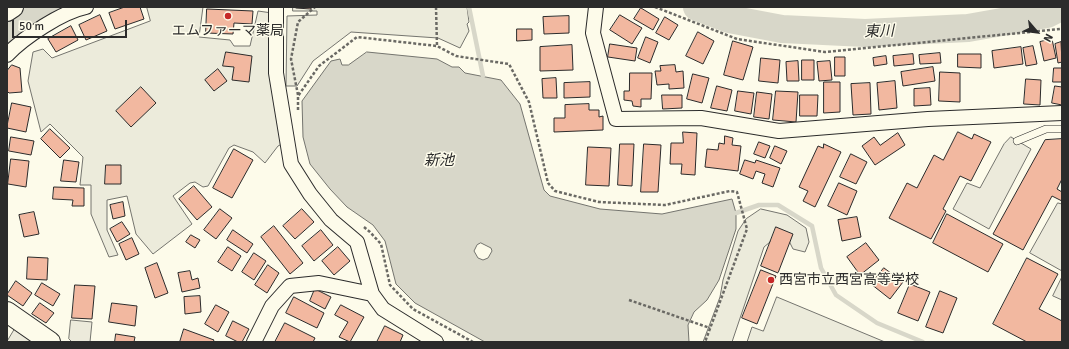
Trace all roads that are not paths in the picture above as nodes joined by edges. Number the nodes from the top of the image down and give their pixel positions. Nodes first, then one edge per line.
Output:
1 (13, 7) edge
2 (86, 7) edge
3 (276, 7) edge
4 (596, 7) edge
5 (7, 11) edge
6 (7, 55) edge
7 (1062, 113) edge
8 (1062, 129) edge
9 (1017, 141) dead end
10 (372, 294) junction
11 (7, 312) edge
12 (50, 342) edge
13 (254, 342) edge
14 (436, 342) edge

1 - 5 street
2 - 6 street
3 - 10 street
4 - 7 street
8 - 9 lane
10 - 13 street
10 - 14 street
11 - 12 street

